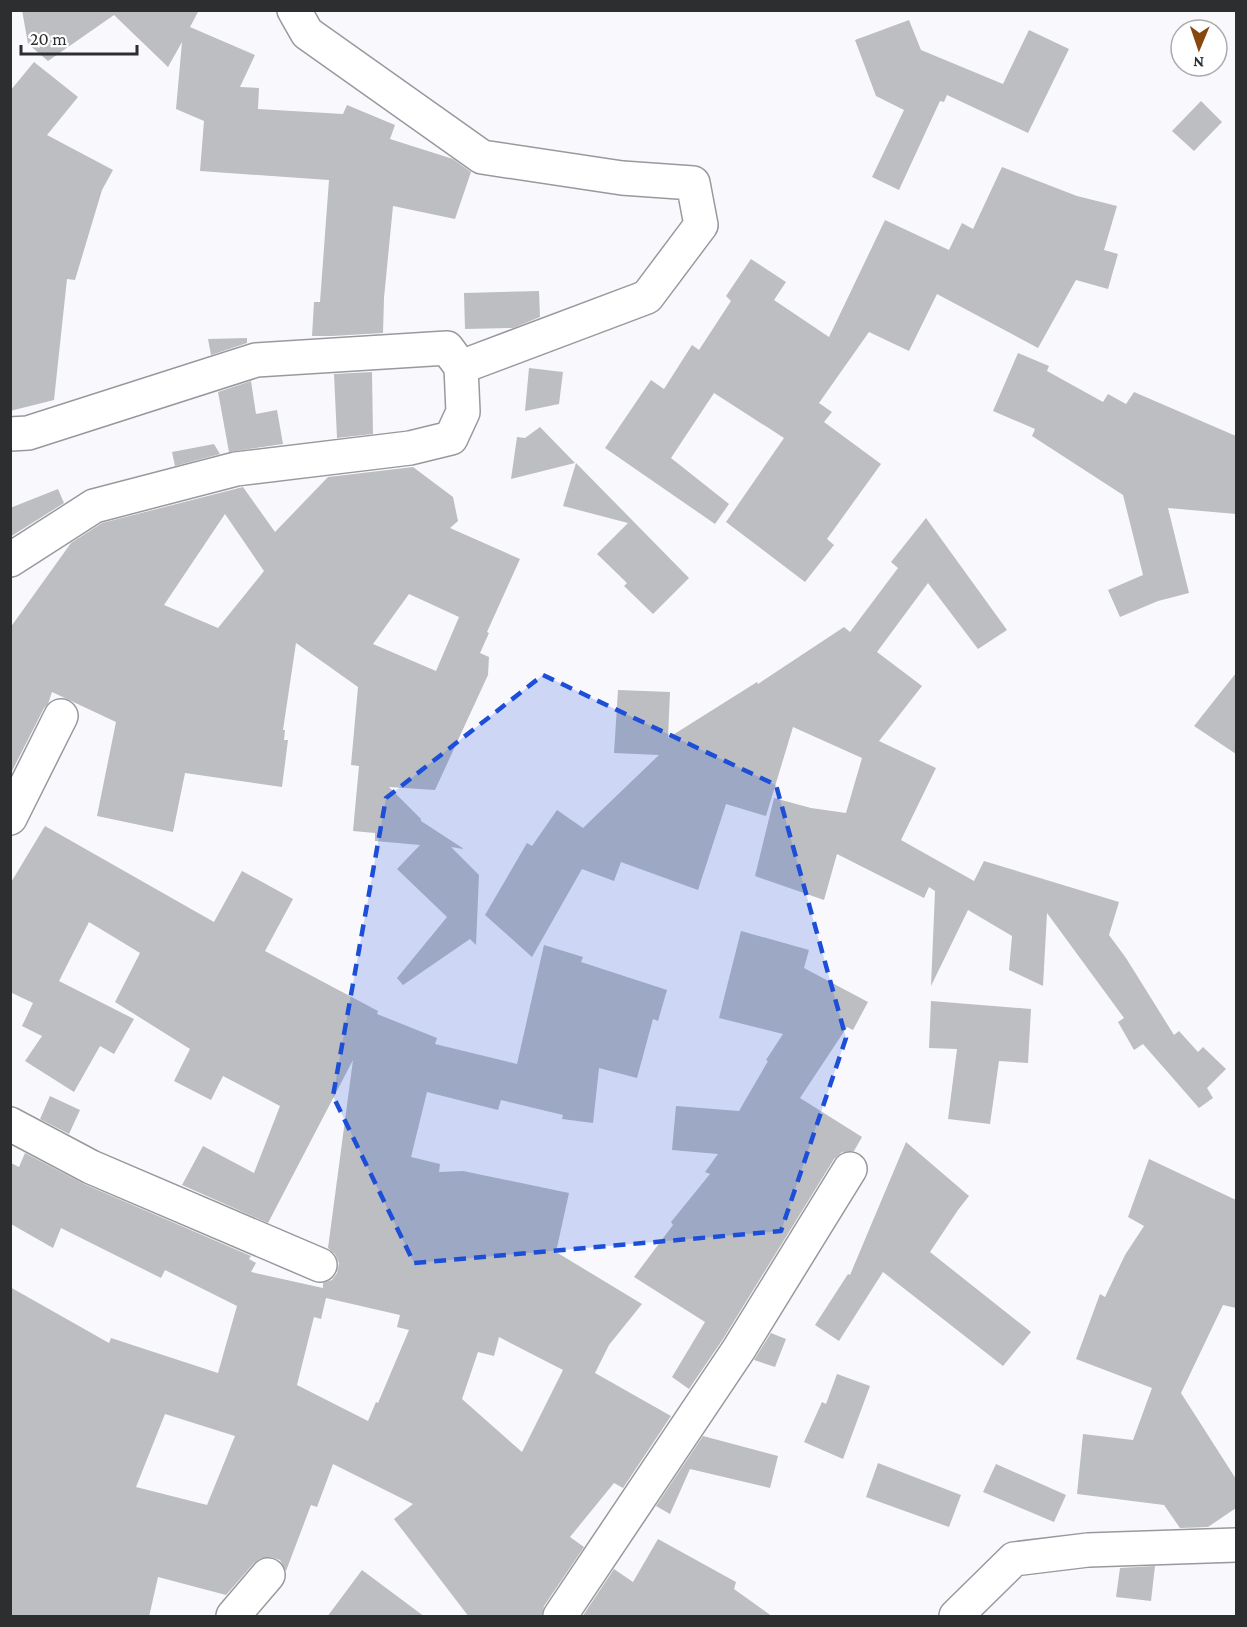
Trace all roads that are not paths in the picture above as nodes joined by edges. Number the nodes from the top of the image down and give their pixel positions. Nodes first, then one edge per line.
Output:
1 (294, 10) edge
2 (461, 367) junction
3 (10, 434) edge
4 (10, 560) edge
5 (61, 716) dead end
6 (10, 818) edge
7 (10, 1124) edge
8 (850, 1169) dead end
9 (320, 1265) dead end
10 (1236, 1545) edge
11 (268, 1575) dead end
12 (233, 1617) edge
13 (560, 1617) edge
14 (956, 1617) edge

1 - 2 street
2 - 3 street
2 - 4 street
5 - 6 street
7 - 9 street
8 - 13 street
10 - 14 street
11 - 12 street

